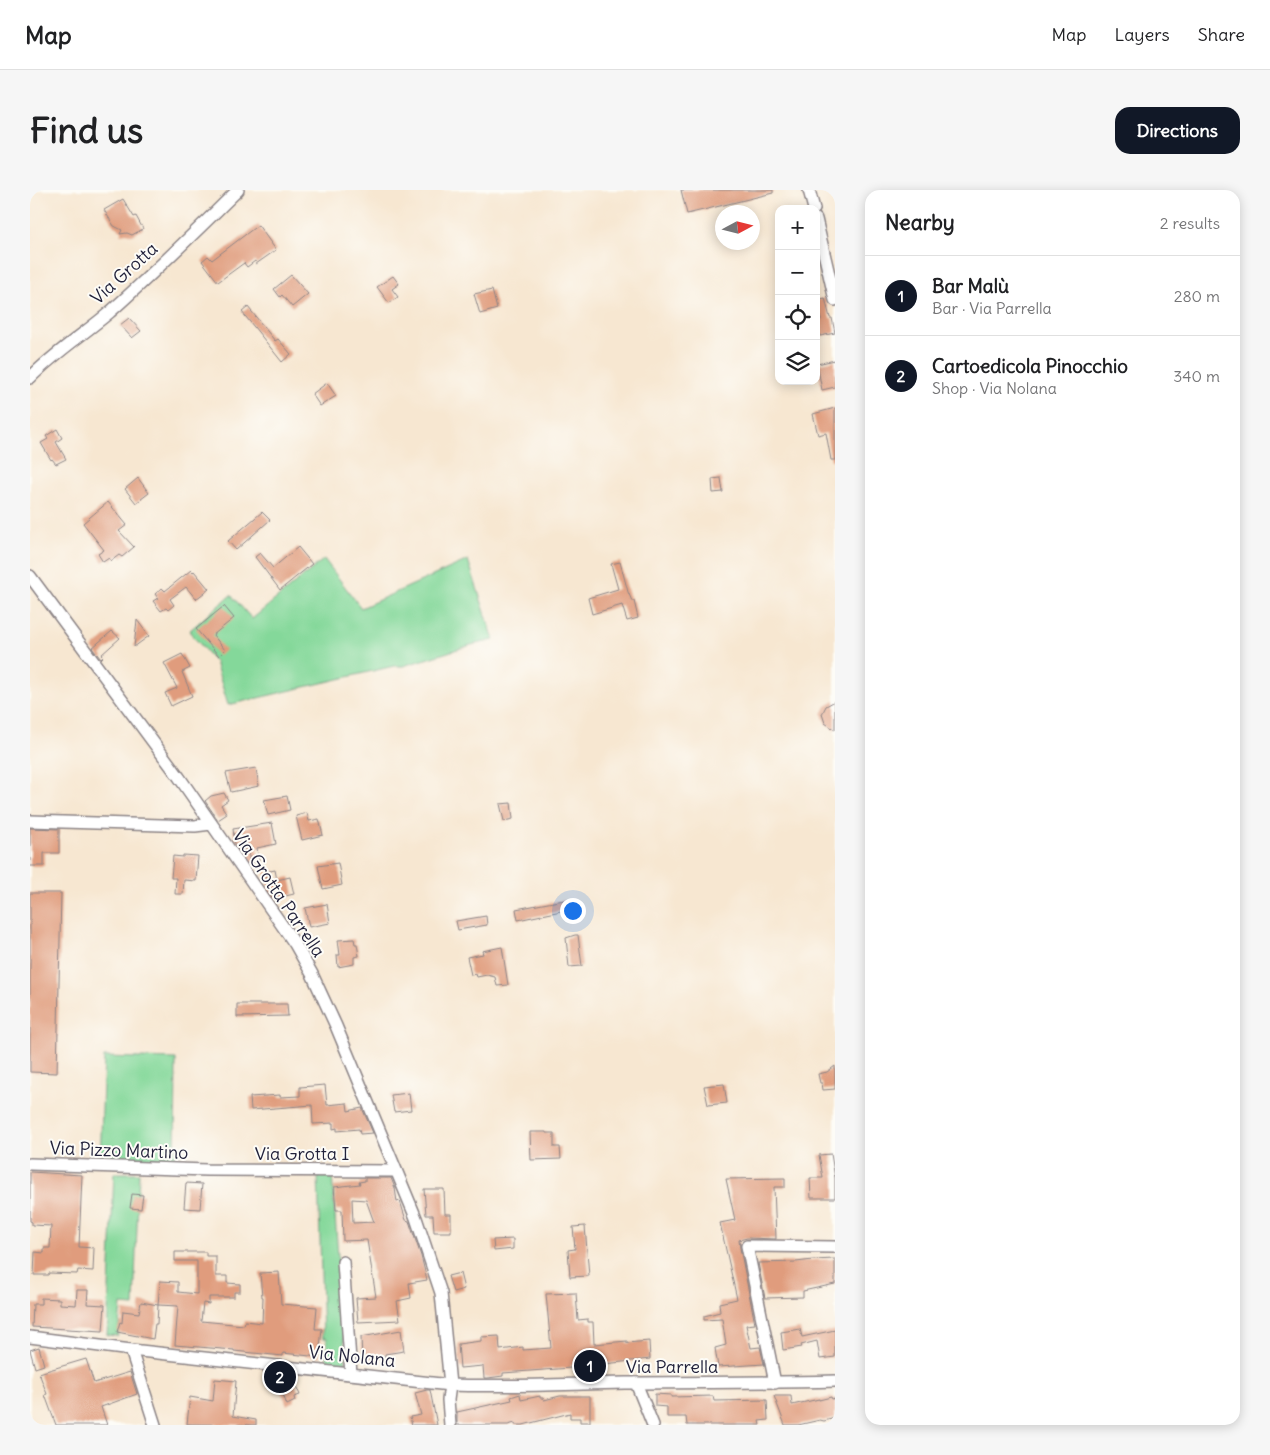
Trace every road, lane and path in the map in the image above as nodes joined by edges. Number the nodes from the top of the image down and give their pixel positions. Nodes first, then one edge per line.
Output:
1 (238, 190) edge
2 (810, 190) edge
3 (813, 205) edge
4 (820, 236) edge
5 (835, 300) edge
6 (30, 378) edge
7 (30, 576) edge
8 (30, 822) edge
9 (211, 824) junction
10 (30, 1164) edge
11 (207, 1170) joint
12 (396, 1171) junction
13 (835, 1247) edge
14 (343, 1262) dead end
15 (30, 1337) edge
16 (130, 1350) junction
17 (351, 1374) junction
18 (835, 1381) edge
19 (636, 1383) junction
20 (774, 1383) junction
21 (450, 1385) junction
22 (155, 1425) edge
23 (450, 1425) edge
24 (653, 1425) edge

1 - 6 street, Via Grotta
2 - 3 street
4 - 5 street
7 - 9 street, Via Grotta Parrella
8 - 9 street
9 - 12 street, Via Grotta Parrella
10 - 11 street, Via Pizzo Martino
11 - 12 street, Via Grotta I
12 - 21 street, Via Grotta Parrella
13 - 20 street
14 - 17 street
15 - 16 street, Via Nolana
16 - 17 street, Via Nolana
16 - 22 street
17 - 21 street, Via Nolana
18 - 20 street, Via Parrella
19 - 20 street, Via Parrella
19 - 21 street, Via Parrella
19 - 24 street
21 - 23 street, Via Grotta Parrella

